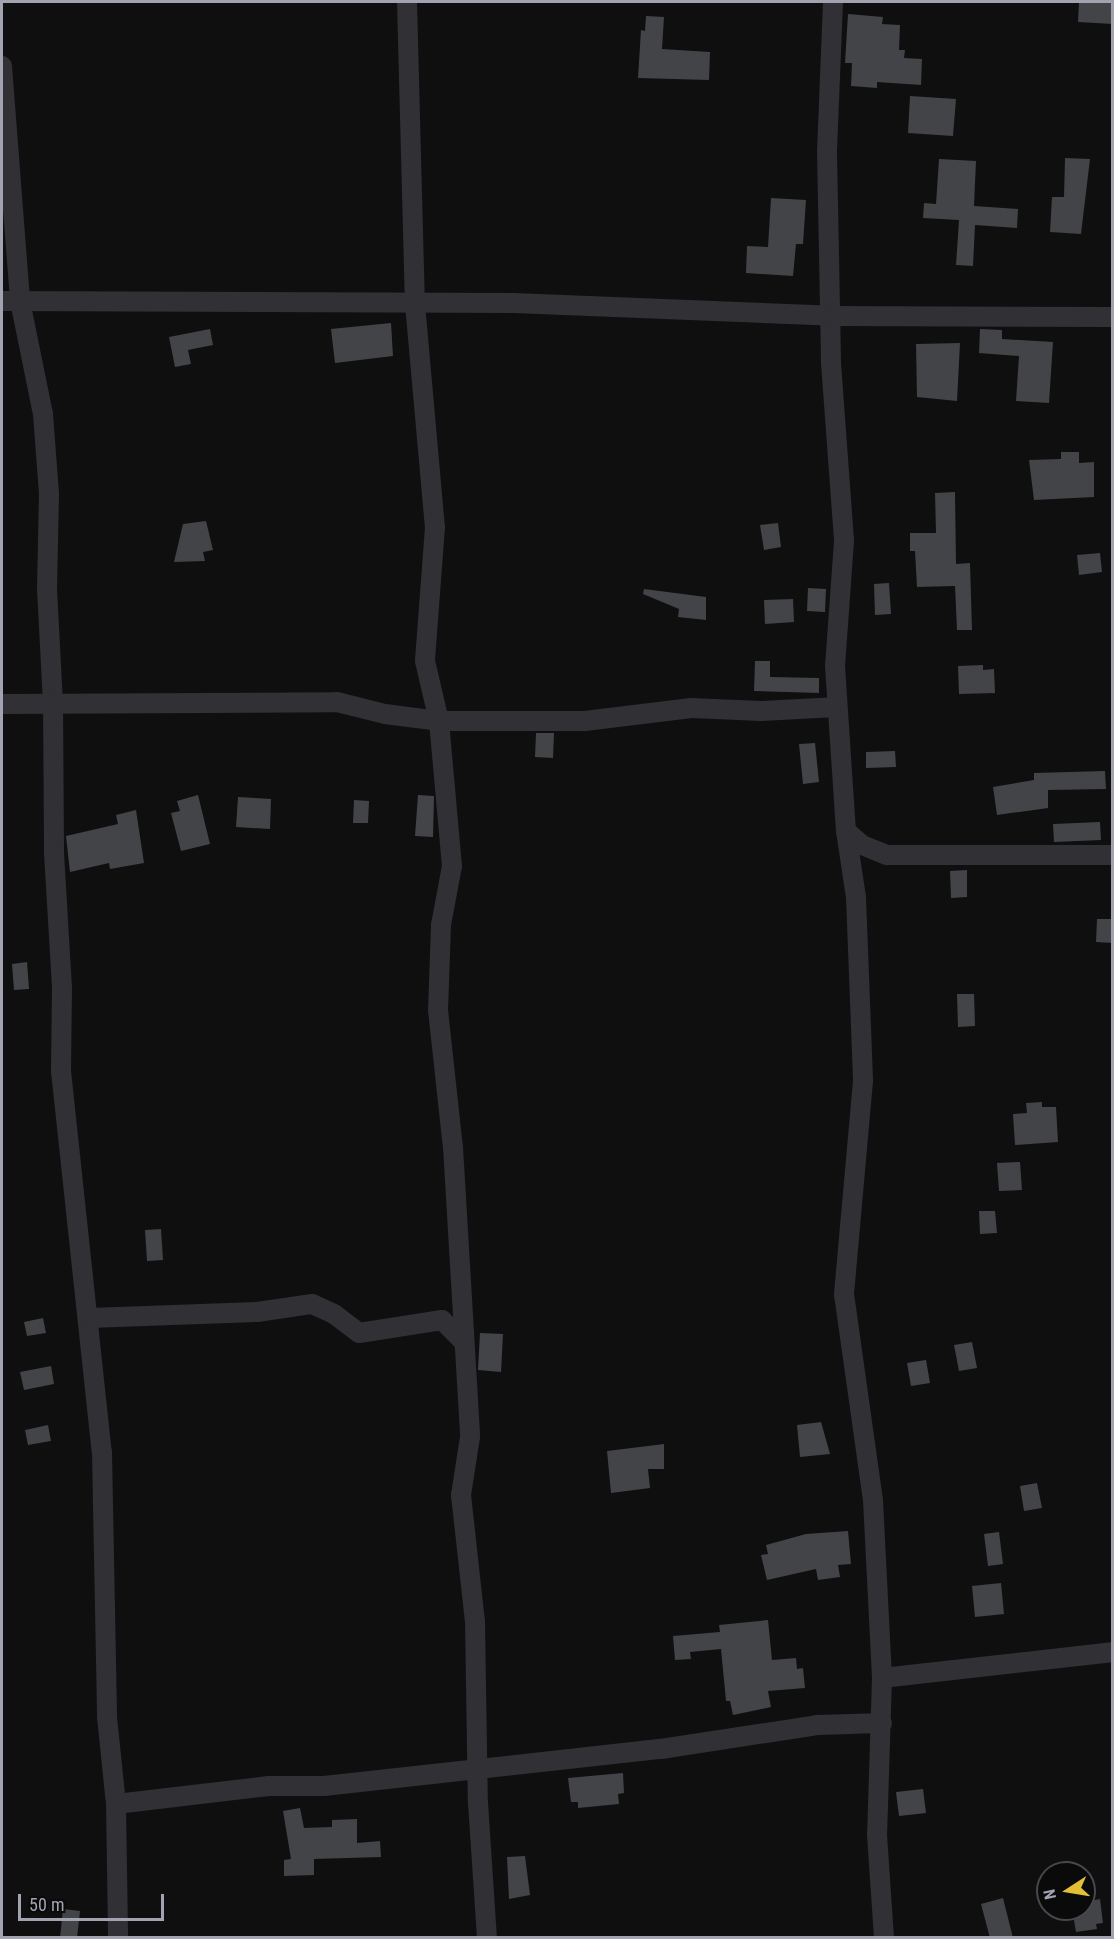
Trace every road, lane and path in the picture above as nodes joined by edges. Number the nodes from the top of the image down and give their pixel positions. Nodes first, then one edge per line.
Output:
1 (408, 2) edge
2 (833, 2) edge
3 (2, 66) edge
4 (11, 301) edge
5 (415, 304) junction
6 (833, 316) junction
7 (1113, 317) edge
8 (53, 702) junction
9 (2, 704) edge
10 (837, 707) junction
11 (439, 721) junction
12 (846, 831) junction
13 (1113, 855) edge
14 (90, 1318) junction
15 (463, 1341) junction
16 (1113, 1653) edge
17 (882, 1678) junction
18 (882, 1723) junction
19 (477, 1768) junction
20 (116, 1804) junction
21 (118, 1938) edge
22 (487, 1938) edge
23 (884, 1938) edge

1 - 5 street
2 - 6 street
3 - 4 street
4 - 5 street
4 - 8 street
5 - 6 street
5 - 11 street
6 - 7 street
6 - 10 street
8 - 9 street
8 - 11 street
8 - 14 street
10 - 11 street
10 - 12 street
11 - 15 street
12 - 13 street
12 - 17 street
14 - 15 street
14 - 20 street
15 - 19 street
16 - 17 street
17 - 18 street
18 - 19 street
18 - 23 street
19 - 20 street
19 - 22 street
20 - 21 street

